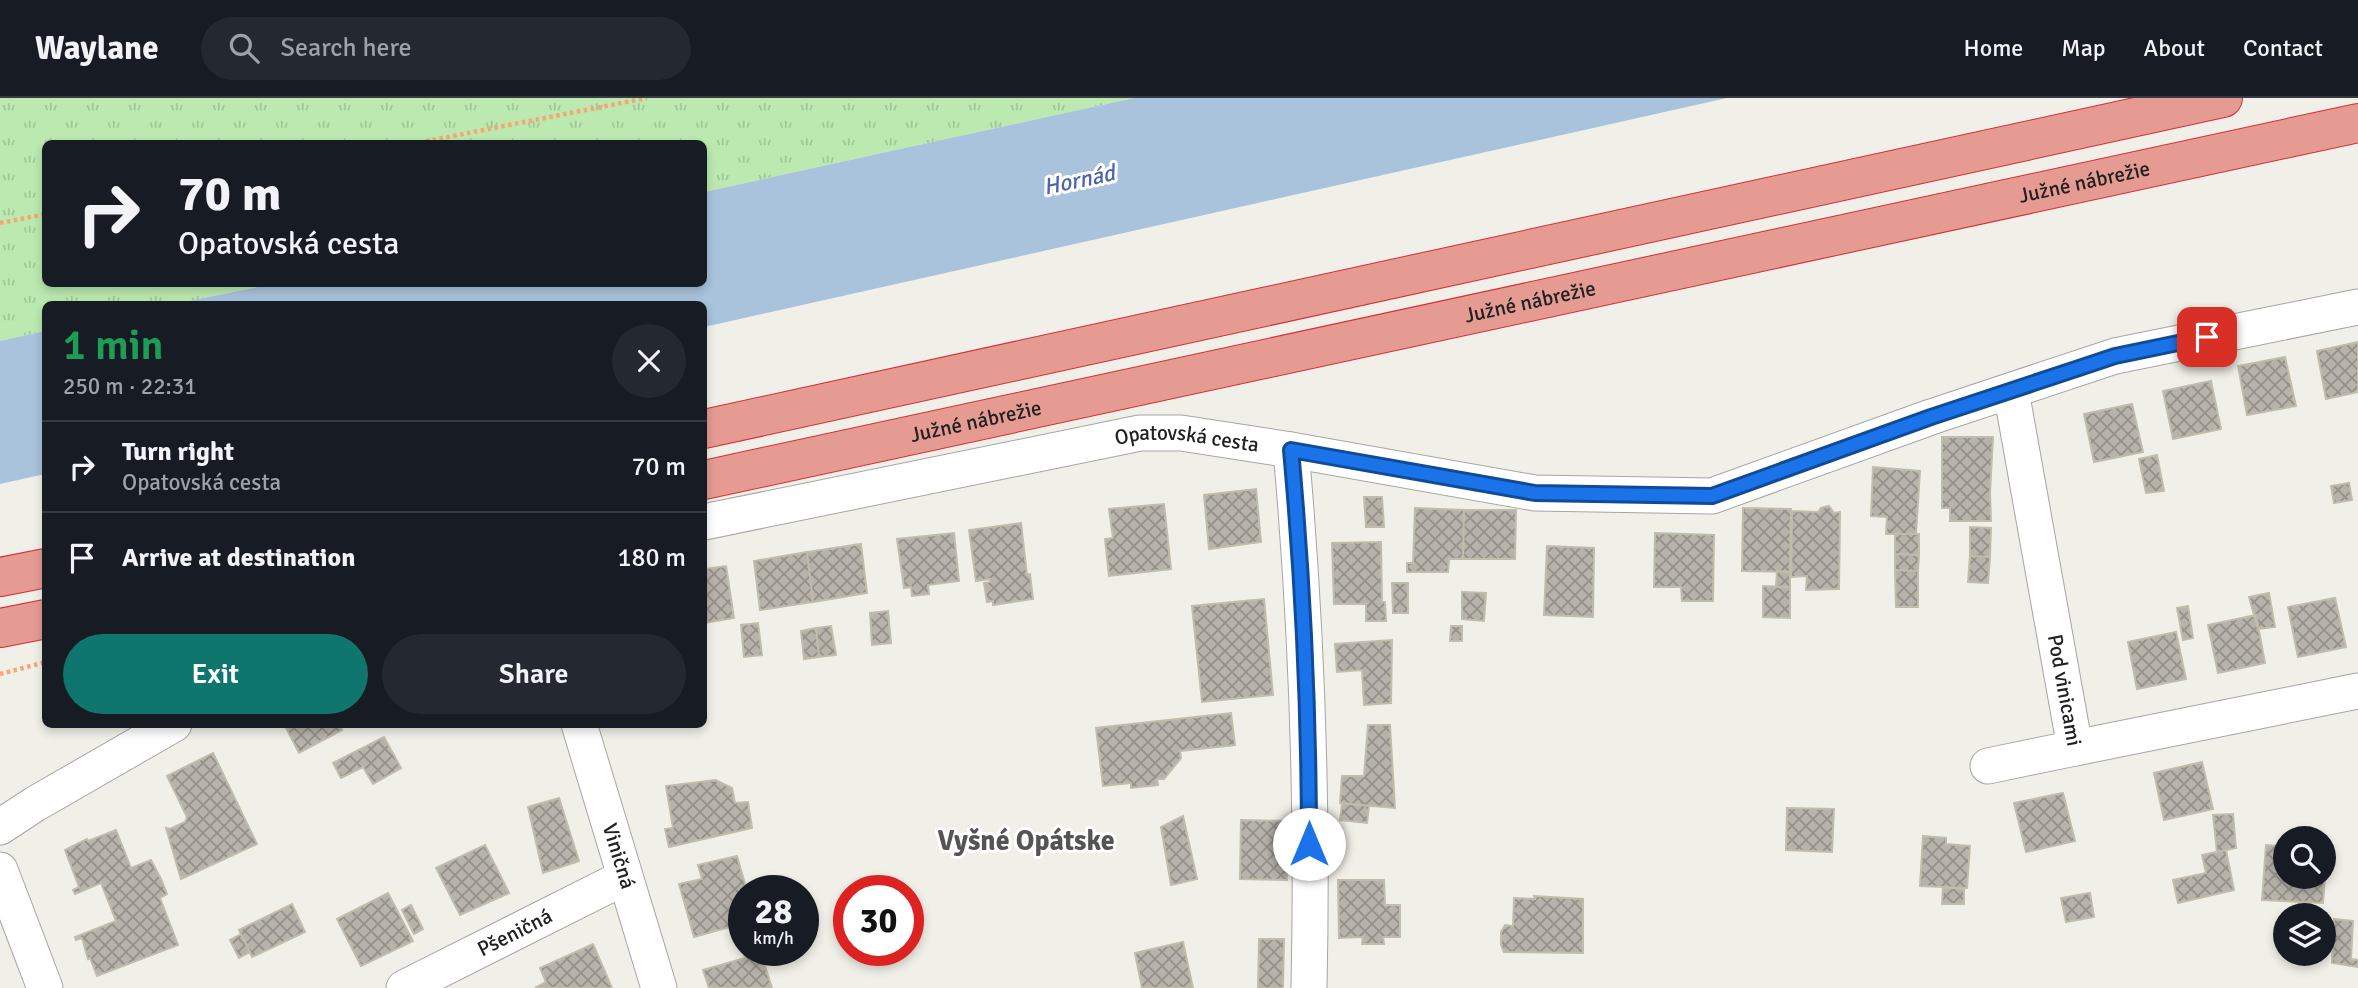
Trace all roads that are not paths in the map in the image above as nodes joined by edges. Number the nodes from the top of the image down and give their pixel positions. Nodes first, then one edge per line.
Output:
1 (2223, 98) edge
2 (2358, 123) edge
3 (2358, 307) edge
4 (2011, 391) junction
5 (707, 428) edge
6 (1291, 450) junction
7 (707, 480) edge
8 (707, 522) edge
9 (42, 569) edge
10 (0, 577) edge
11 (2358, 691) edge
12 (167, 728) edge
13 (580, 728) edge
14 (2075, 748) junction
15 (1988, 766) dead end
16 (0, 827) edge
17 (0, 870) edge
18 (625, 877) junction
19 (45, 988) edge
20 (404, 988) edge
21 (659, 988) edge
22 (1309, 988) edge

1 - 5 highway
2 - 7 highway, Južné nábrežie
3 - 4 street, Opatovská cesta
4 - 6 street, Opatovská cesta
4 - 14 street, Pod vinicami
6 - 8 street, Opatovská cesta
6 - 22 street
9 - 10 highway
11 - 14 street, Pod vinicami
12 - 16 street
13 - 18 street, Viničná
14 - 15 street
17 - 19 street
18 - 20 street, Pšeničná
18 - 21 street, Viničná

